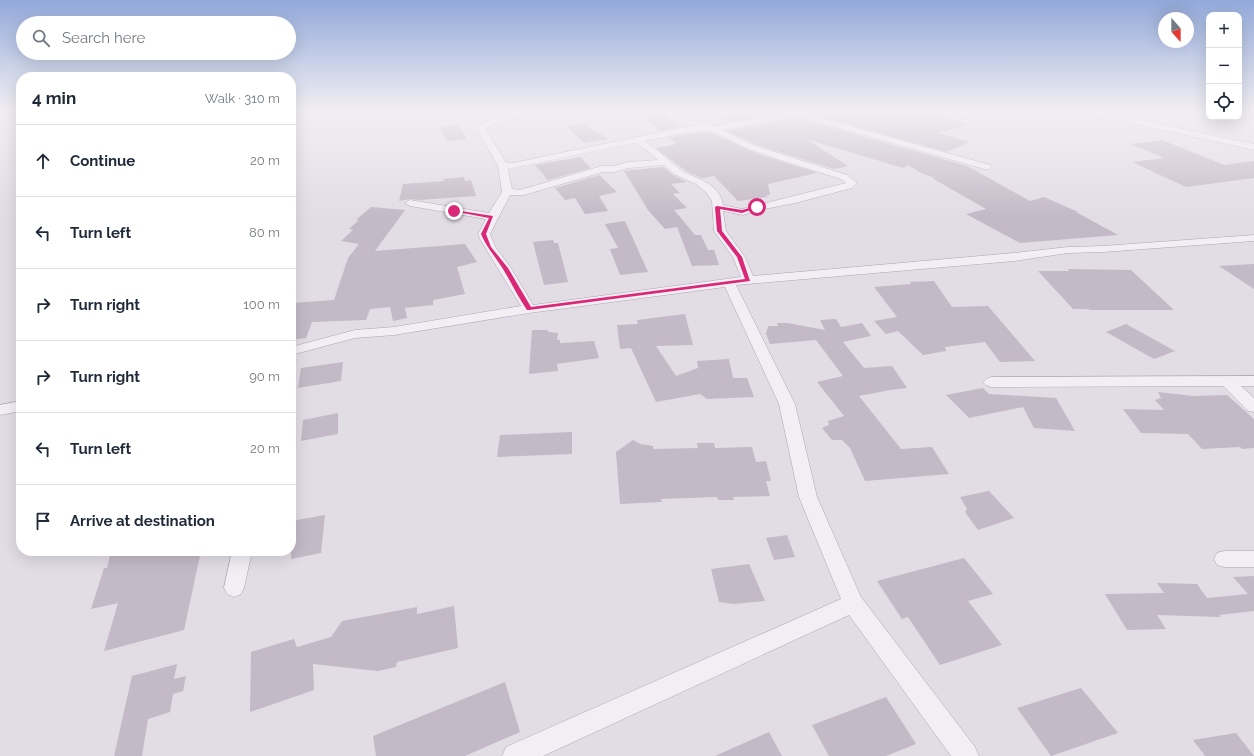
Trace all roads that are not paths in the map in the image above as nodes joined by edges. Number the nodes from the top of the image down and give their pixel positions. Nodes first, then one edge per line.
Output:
1 (491, 146) edge
2 (609, 146) edge
3 (645, 146) edge
4 (749, 146) edge
5 (915, 146) edge
6 (584, 151) junction
7 (667, 162) junction
8 (503, 166) junction
9 (987, 167) dead end
10 (602, 169) junction
11 (507, 192) junction
12 (410, 203) dead end
13 (717, 207) junction
14 (492, 217) junction
15 (1254, 238) edge
16 (748, 280) junction
17 (729, 283) junction
18 (529, 309) junction
19 (296, 350) edge
20 (1227, 381) junction
21 (1254, 381) edge
22 (991, 382) dead end
23 (1254, 406) edge
24 (16, 407) edge
25 (0, 410) edge
26 (241, 556) edge
27 (1224, 559) dead end
28 (1254, 559) edge
29 (234, 588) dead end
30 (854, 603) junction
31 (515, 756) edge
32 (966, 756) edge

1 - 8 street
2 - 6 street
3 - 7 street
4 - 13 street
5 - 9 street
6 - 8 street
6 - 10 street
7 - 10 street
7 - 13 street
8 - 11 street
10 - 11 street
11 - 14 street
12 - 14 street
13 - 16 street
14 - 18 street
15 - 16 street
16 - 17 street
17 - 18 street
17 - 30 street
18 - 19 street
20 - 21 street
20 - 22 street
20 - 23 street
24 - 25 street
26 - 29 street
27 - 28 street
30 - 31 street
30 - 32 street

